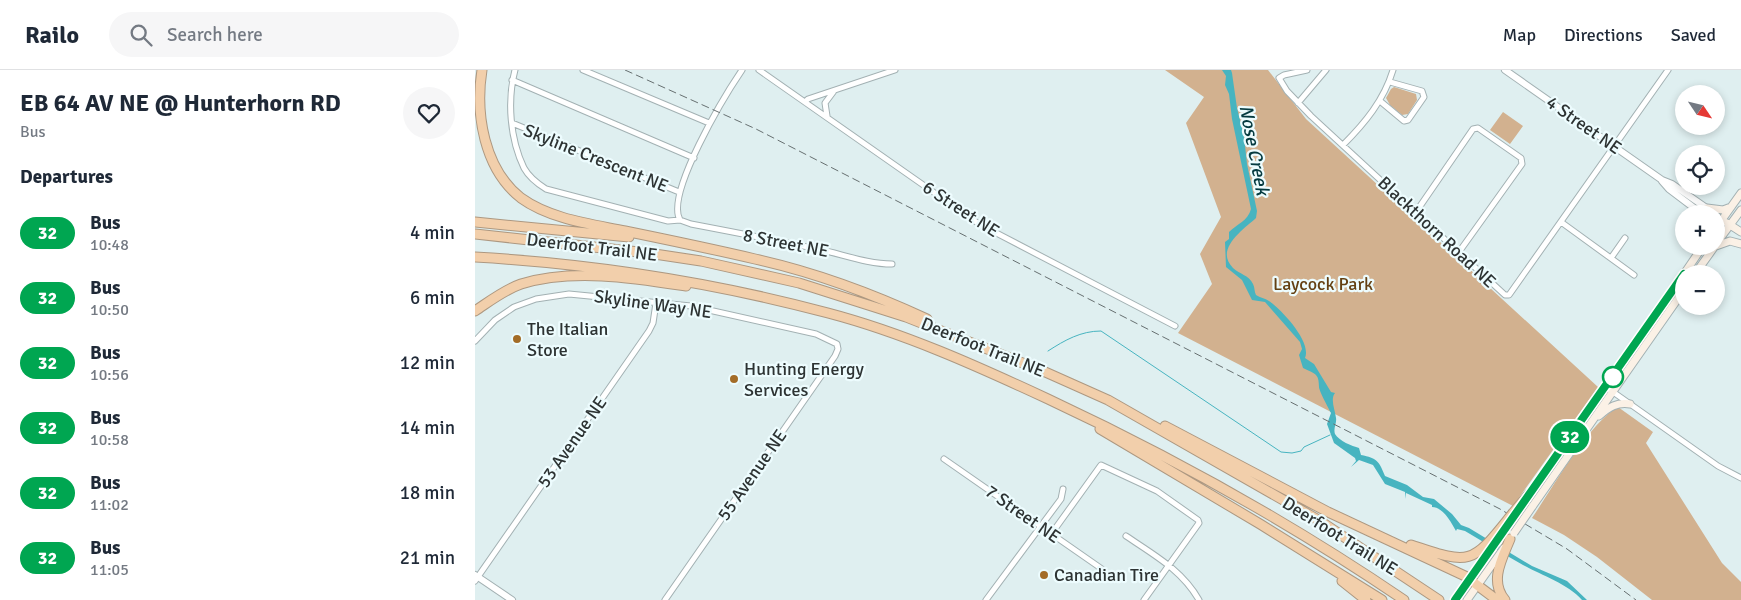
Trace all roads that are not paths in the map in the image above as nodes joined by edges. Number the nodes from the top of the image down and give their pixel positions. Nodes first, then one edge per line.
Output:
1 (482, 70) edge
2 (515, 70) edge
3 (583, 70) edge
4 (742, 70) edge
5 (759, 70) edge
6 (895, 70) edge
7 (1307, 70) edge
8 (1326, 70) edge
9 (1393, 70) edge
10 (1505, 70) edge
11 (1668, 70) edge
12 (512, 80) junction
13 (1390, 82) junction
14 (835, 90) junction
15 (1380, 101) junction
16 (805, 102) junction
17 (1298, 103) junction
18 (827, 117) junction
19 (512, 123) junction
20 (709, 123) junction
21 (1343, 145) junction
22 (1614, 146) junction
23 (694, 158) junction
24 (679, 192) junction
25 (1741, 194) edge
26 (1697, 205) edge
27 (1731, 207) junction
28 (1725, 209) edge
29 (1741, 210) edge
30 (1416, 212) junction
31 (1725, 213) edge
32 (1741, 219) edge
33 (679, 220) junction
34 (475, 222) edge
35 (1561, 222) junction
36 (1725, 226) edge
37 (1728, 228) junction
38 (1725, 232) edge
39 (1741, 232) edge
40 (475, 234) edge
41 (1625, 238) dead end
42 (1725, 243) edge
43 (1741, 244) edge
44 (1459, 252) junction
45 (475, 257) edge
46 (1611, 258) junction
47 (758, 260) junction
48 (892, 264) dead end
49 (1634, 275) dead end
50 (1675, 287) edge
51 (731, 288) junction
52 (656, 303) junction
53 (1675, 303) edge
54 (475, 311) edge
55 (1175, 326) dead end
56 (475, 341) edge
57 (838, 349) joint
58 (1013, 360) junction
59 (1012, 382) junction
60 (1606, 387) junction
61 (1613, 392) junction
62 (1630, 404) junction
63 (1148, 422) junction
64 (1591, 422) junction
65 (945, 459) dead end
66 (1741, 478) edge
67 (1063, 490) dead end
68 (1529, 494) joint
69 (1515, 511) junction
70 (1260, 524) junction
71 (1042, 526) junction
72 (1052, 533) junction
73 (1378, 534) junction
74 (1126, 536) dead end
75 (1512, 536) junction
76 (1169, 565) junction
77 (1102, 569) dead end
78 (476, 577) edge
79 (1474, 581) junction
80 (1198, 598) edge
81 (1457, 598) edge
82 (512, 600) edge
83 (665, 600) edge
84 (986, 600) edge
85 (1144, 600) edge
86 (1190, 600) edge
87 (1366, 600) edge
88 (1382, 600) edge
89 (1404, 600) edge
90 (1439, 600) edge
91 (1467, 600) edge
92 (1497, 600) edge
93 (1505, 600) edge

1 - 47 highway
2 - 12 street, Skyline Crescent NE
3 - 20 street
4 - 20 street
5 - 16 street, 6 Street NE
6 - 14 street
7 - 17 street, Blackthorn Road NE
8 - 17 street
9 - 13 street
10 - 22 street, 4 Street NE
11 - 22 street, Blackthorn Road NE
12 - 19 street, Skyline Crescent NE
12 - 23 street
13 - 15 street
13 - 15 street
14 - 16 street
14 - 18 street
15 - 21 street
16 - 18 street, 6 Street NE
17 - 21 street, Blackthorn Road NE
18 - 55 street, 6 Street NE
19 - 24 street, Skyline Crescent NE
19 - 33 street, Skyline Crescent NE
20 - 23 street
21 - 30 street, Blackthorn Road NE
22 - 26 street, 4 Street NE
22 - 35 street, Blackthorn Road NE
23 - 24 street
24 - 33 street
25 - 27 main road
27 - 28 main road
27 - 31 main road
29 - 32 main road
29 - 37 main road
30 - 44 street, Blackthorn Road NE
30 - 44 street
33 - 48 street, 8 Street NE
34 - 47 highway
35 - 44 street, Blackthorn Road NE
35 - 46 street
36 - 37 main road, 4 Street NE
37 - 38 main road
37 - 39 main road, 4 Street NE
37 - 43 main road, 4 Street NE
40 - 58 highway, Deerfoot Trail NE
41 - 46 street
42 - 43 main road
45 - 51 highway, Deerfoot Trail NE
46 - 49 street
47 - 58 highway
50 - 60 main road
51 - 54 highway
51 - 59 highway, Deerfoot Trail NE
52 - 56 street, Skyline Way NE
52 - 57 street, Skyline Way NE
52 - 78 street, 53 Avenue NE
53 - 61 main road
57 - 83 street, 55 Avenue NE
58 - 63 highway, Deerfoot Trail NE
59 - 70 highway
59 - 89 highway, Deerfoot Trail NE
60 - 61 street
60 - 68 main road
61 - 62 street
61 - 64 main road
62 - 64 main road
62 - 66 street
63 - 73 highway
63 - 90 highway, Deerfoot Trail NE
64 - 75 main road, bridge
65 - 71 street, 7 Street NE
67 - 71 street
68 - 69 highway
69 - 73 highway
69 - 79 main road
70 - 87 highway
70 - 88 highway
71 - 72 street, 7 Street NE
71 - 84 street
72 - 76 street
72 - 77 street, 7 Street NE
73 - 79 highway
74 - 76 street
75 - 79 main road
75 - 93 highway
76 - 80 street
76 - 85 street
78 - 82 street
79 - 81 main road
79 - 91 main road
79 - 92 highway
80 - 86 street

